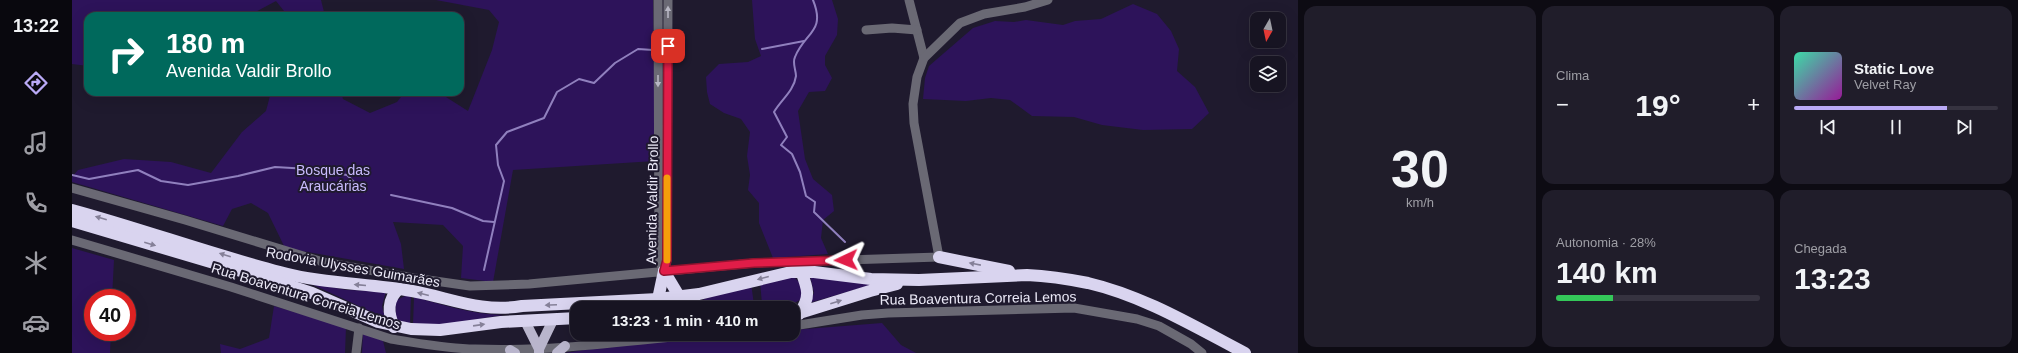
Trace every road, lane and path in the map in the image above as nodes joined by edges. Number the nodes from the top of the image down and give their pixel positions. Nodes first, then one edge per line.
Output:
1 (658, 0) edge
2 (668, 0) edge
3 (909, 0) edge
4 (1048, 0) edge
5 (866, 30) dead end
6 (917, 30) junction
7 (924, 58) junction
8 (72, 188) edge
9 (72, 210) edge
10 (72, 221) edge
11 (72, 240) edge
12 (939, 257) junction
13 (664, 271) junction
14 (801, 271) junction
15 (1027, 274) junction
16 (919, 280) junction
17 (398, 289) junction
18 (679, 296) junction
19 (658, 298) junction
20 (800, 309) edge
21 (800, 313) edge
22 (570, 319) edge
23 (553, 320) junction
24 (525, 321) junction
25 (800, 325) edge
26 (394, 327) junction
27 (359, 328) junction
28 (641, 341) edge
29 (561, 350) edge
30 (513, 351) edge
31 (539, 351) edge
32 (356, 353) edge
33 (1202, 353) edge
34 (1245, 353) edge

1 -> 13 street, Avenida Valdir Brollo
13 -> 2 street, Avenida Valdir Brollo
3 - 6 street
4 - 7 street
5 - 6 street
6 - 7 street
7 - 12 street
8 - 13 street
17 -> 9 highway, Rodovia Ulysses Guimarães
10 -> 26 highway, Rodovia Ulysses Guimarães
11 - 27 street, Rua Boaventura Correia Lemos
12 - 13 street
15 -> 12 highway
13 - 18 highway
13 - 19 highway
14 - 16 highway, Rodovia Ulysses Guimarães
14 -> 18 highway, Rodovia Ulysses Guimarães
14 - 20 highway
15 - 16 highway, Rodovia Ulysses Guimarães
15 - 34 highway, Rodovia Ulysses Guimarães
21 -> 16 highway, Rodovia Ulysses Guimarães
19 -> 17 highway, Rodovia Ulysses Guimarães
17 - 26 highway
18 - 19 highway, Rodovia Ulysses Guimarães
22 - 23 highway, Rodovia Ulysses Guimarães
23 - 24 highway, Rodovia Ulysses Guimarães
23 - 31 main road
26 -> 24 highway, Rodovia Ulysses Guimarães
24 - 31 main road
25 - 33 street, Rua Boaventura Correia Lemos
27 - 30 street, Rua Boaventura Correia Lemos
27 - 32 street
28 - 29 street, Rua Boaventura Correia Lemos
29 - 31 street, Rua Boaventura Correia Lemos
30 - 31 street, Rua Boaventura Correia Lemos

